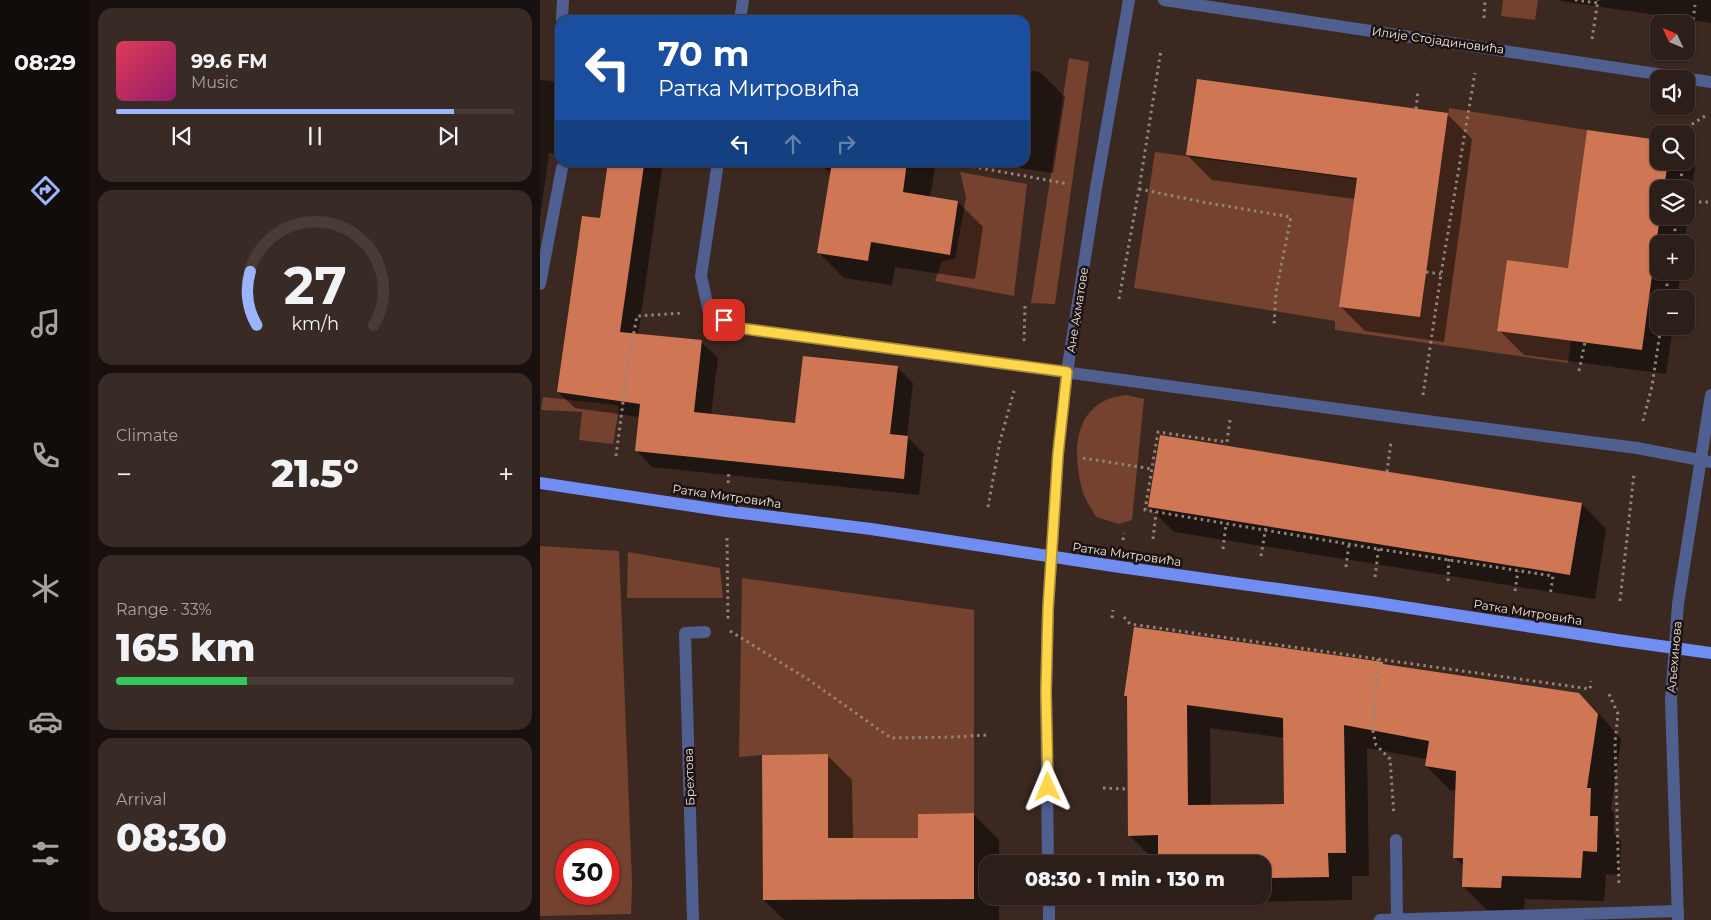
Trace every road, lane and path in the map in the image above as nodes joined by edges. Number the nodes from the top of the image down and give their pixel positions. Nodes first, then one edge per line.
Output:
1 (563, 0) edge
2 (743, 0) edge
3 (1129, 0) edge
4 (1164, 0) edge
5 (1485, 0) edge
6 (1575, 0) edge
7 (1598, 1) edge
8 (1695, 5) dead end
9 (562, 15) edge
10 (741, 15) edge
11 (1484, 18) dead end
12 (1161, 50) dead end
13 (1588, 63) junction
14 (1476, 70) dead end
15 (1687, 70) edge
16 (1650, 72) edge
17 (1695, 79) edge
18 (1711, 82) edge
19 (1418, 90) dead end
20 (1416, 108) dead end
21 (1705, 116) dead end
22 (1691, 125) edge
23 (717, 167) edge
24 (976, 167) edge
25 (562, 168) dead end
26 (1096, 188) junction
27 (1139, 189) junction
28 (1695, 202) edge
29 (1711, 202) edge
30 (1426, 272) dead end
31 (1441, 274) junction
32 (540, 284) edge
33 (1119, 299) dead end
34 (1025, 306) dead end
35 (709, 312) junction
36 (1274, 325) dead end
37 (1585, 342) dead end
38 (1024, 348) dead end
39 (1579, 371) dead end
40 (1067, 372) junction
41 (1014, 390) dead end
42 (1233, 395) junction
43 (1711, 396) edge
44 (1419, 420) junction
45 (1058, 454) junction
46 (616, 456) dead end
47 (1706, 461) edge
48 (1152, 469) junction
49 (729, 470) dead end
50 (540, 483) edge
51 (728, 483) dead end
52 (988, 507) dead end
53 (1156, 512) junction
54 (1226, 524) junction
55 (1266, 526) dead end
56 (1265, 530) junction
57 (1124, 532) dead end
58 (727, 538) dead end
59 (1153, 539) dead end
60 (1123, 540) dead end
61 (1349, 544) junction
62 (1379, 544) dead end
63 (1223, 549) dead end
64 (1378, 549) junction
65 (1261, 556) dead end
66 (1051, 557) junction
67 (1449, 558) junction
68 (1346, 567) dead end
69 (1518, 570) junction
70 (1376, 571) dead end
71 (1448, 581) dead end
72 (1515, 591) dead end
73 (1550, 596) dead end
74 (1113, 610) dead end
75 (1124, 617) dead end
76 (1112, 618) dead end
77 (728, 629) junction
78 (705, 632) joint
79 (1674, 647) junction
80 (1711, 653) edge
81 (1378, 659) junction
82 (1591, 681) dead end
83 (1609, 694) dead end
84 (987, 735) dead end
85 (1103, 788) dead end
86 (1128, 789) dead end
87 (1395, 823) dead end
88 (1396, 840) dead end
89 (1048, 855) edge
90 (1049, 905) edge
91 (1619, 914) junction
92 (1678, 915) edge
93 (693, 920) edge
94 (1049, 920) edge
95 (1380, 920) edge
96 (1397, 920) edge

1 - 9 street
2 - 10 street
3 - 26 street, Ане Ахматове
4 - 13 street, Илије Стојадиновића
5 - 11 path
6 - 7 path
7 - 13 path
8 - 15 path
12 - 27 path
13 - 16 street, Илије Стојадиновића
14 - 31 path
17 - 18 street, Илије Стојадиновића
19 - 20 path
21 - 22 path
23 - 35 street
24 - 26 path
25 - 32 street
26 - 40 street, Ане Ахматове
27 - 33 path
27 - 36 path
28 - 29 path
30 - 31 path
31 - 44 path
34 - 38 path
35 - 40 street
35 - 46 path
37 - 39 path
40 - 42 street
40 - 45 street, Ане Ахматове
41 - 52 path
42 - 44 street
42 - 48 path
43 - 47 street, Аљехинова
44 - 47 street
45 - 48 path
45 - 66 street, Ане Ахматове
47 - 79 street, Аљехинова
48 - 53 path
49 - 51 path
50 - 66 main road, Ратка Митровића
53 - 54 path
53 - 59 path
54 - 56 path
54 - 63 path
55 - 56 path
56 - 61 path
56 - 65 path
57 - 60 path
58 - 77 path
61 - 64 path
61 - 68 path
62 - 64 path
64 - 67 path
64 - 70 path
66 - 79 main road, Ратка Митровића
66 - 89 street, Ане Ахматове
67 - 69 path
67 - 71 path
69 - 72 path
69 - 73 path
74 - 76 path
75 - 81 path
77 - 78 path
77 - 84 path
78 - 93 street, Брехтова
79 - 80 main road, Ратка Митровића
79 - 92 street, Аљехинова
81 - 82 path
81 - 87 path
83 - 91 path
85 - 86 path
88 - 96 street
90 - 94 street
91 - 92 street
91 - 96 street
95 - 96 street

